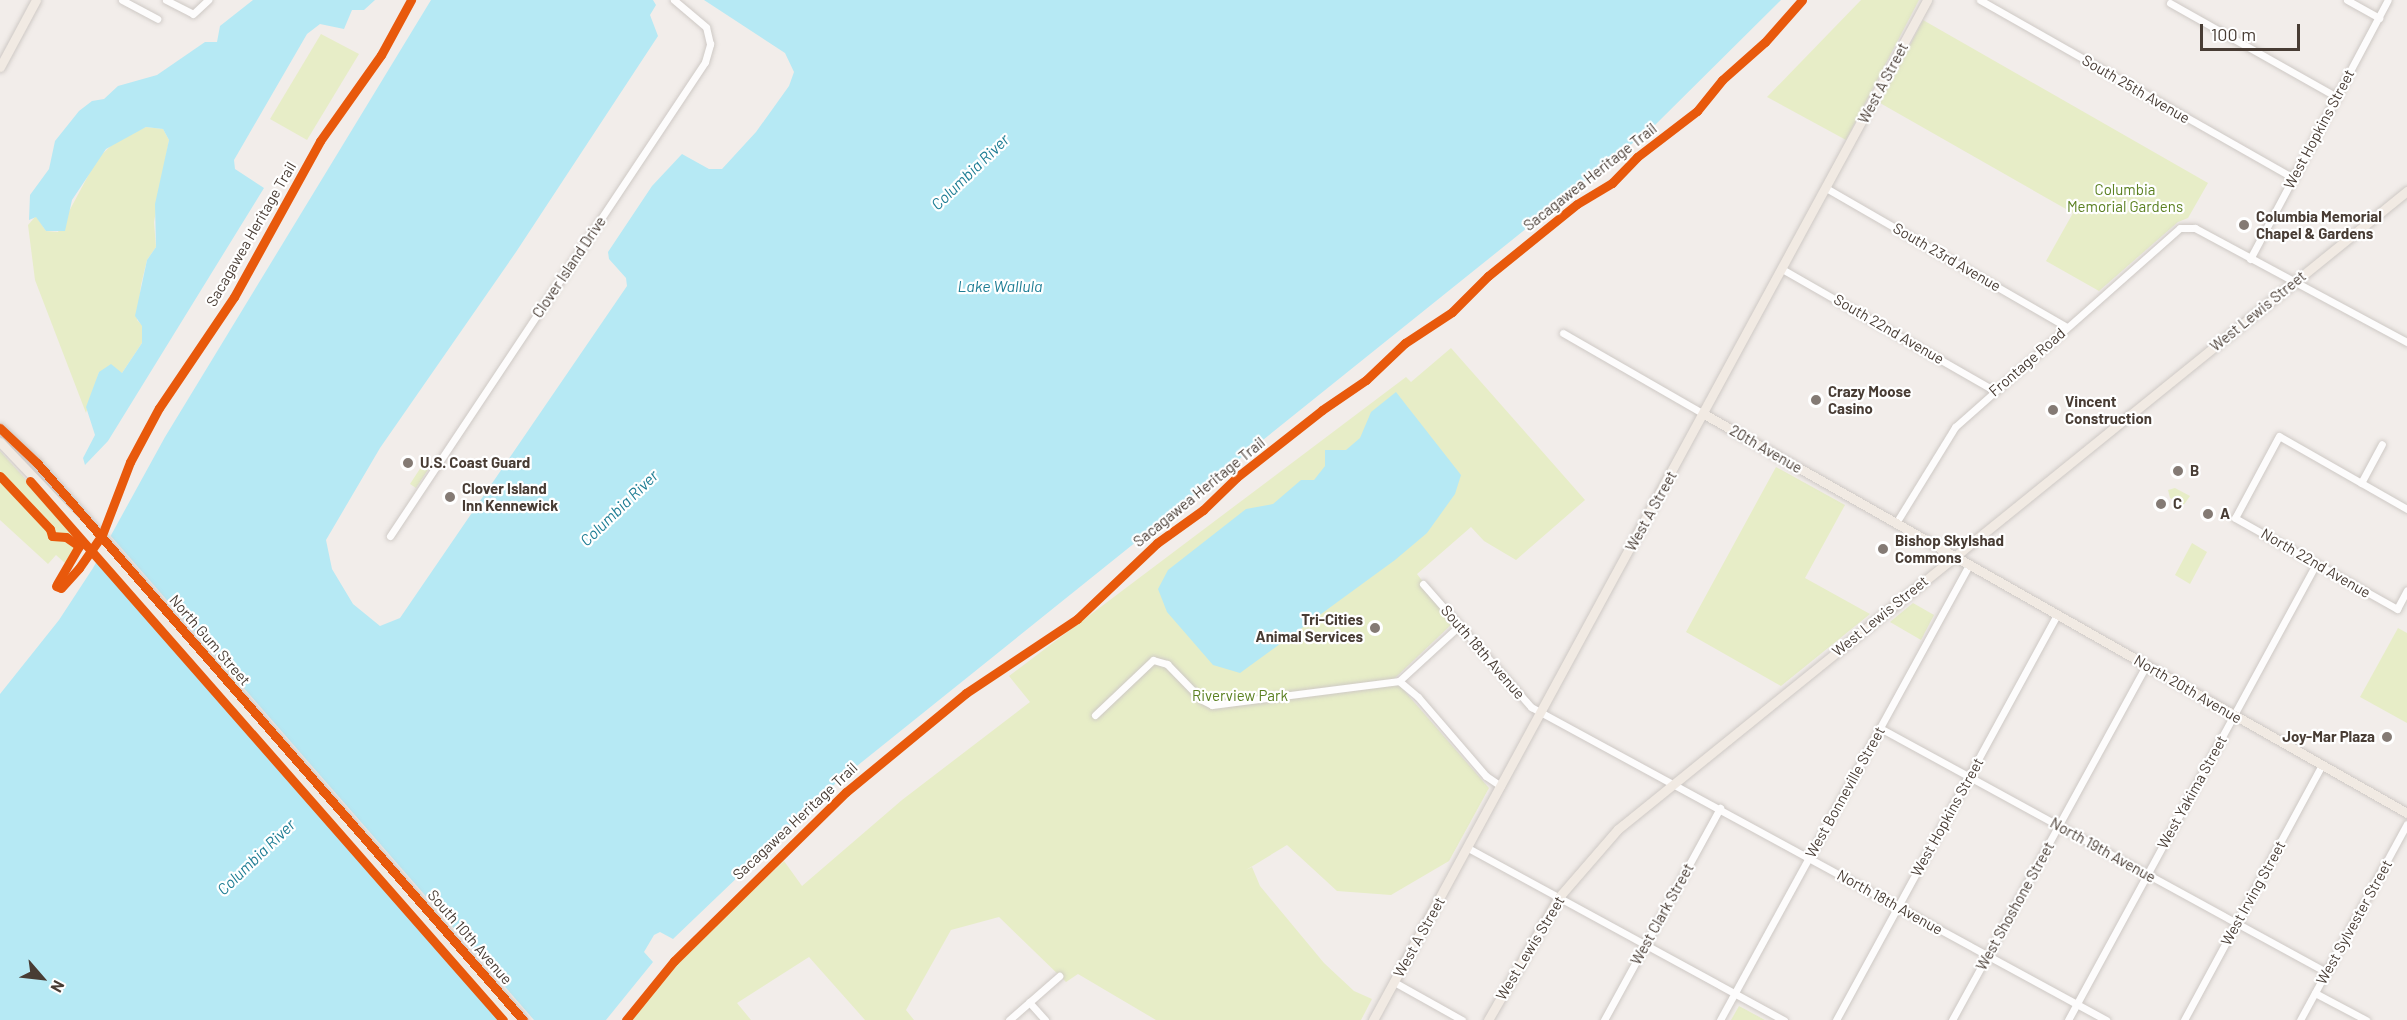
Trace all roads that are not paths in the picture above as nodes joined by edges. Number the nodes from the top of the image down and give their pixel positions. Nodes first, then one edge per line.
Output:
1 (36, 0) edge
2 (166, 0) edge
3 (208, 0) edge
4 (674, 0) edge
5 (1928, 0) edge
6 (1980, 0) edge
7 (2347, 0) edge
8 (2388, 0) edge
9 (124, 1) edge
10 (2170, 3) dead end
11 (2379, 18) junction
12 (157, 19) dead end
13 (0, 67) edge
14 (2337, 97) junction
15 (2293, 178) junction
16 (1826, 188) junction
17 (2407, 191) edge
18 (2250, 259) junction
19 (1782, 268) junction
20 (2295, 282) junction
21 (2067, 327) junction
22 (1563, 333) dead end
23 (2407, 342) edge
24 (1995, 391) junction
25 (1704, 414) junction
26 (0, 428) edge
27 (0, 442) edge
28 (2382, 444) dead end
29 (2361, 483) junction
30 (2407, 509) edge
31 (83, 523) junction
32 (1896, 523) junction
33 (390, 536) dead end
34 (1955, 556) junction
35 (2316, 564) junction
36 (1969, 565) junction
37 (1423, 584) dead end
38 (2407, 590) edge
39 (2058, 615) junction
40 (1459, 626) junction
41 (2146, 665) junction
42 (1399, 681) junction
43 (1541, 713) junction
44 (1095, 715) dead end
45 (2234, 715) junction
46 (1880, 728) junction
47 (2322, 765) junction
48 (1969, 777) junction
49 (1673, 784) junction
50 (1502, 786) junction
51 (1720, 808) junction
52 (2407, 813) edge
53 (2407, 824) edge
54 (2058, 825) junction
55 (1467, 848) junction
56 (1809, 857) junction
57 (2147, 874) junction
58 (392, 876) junction
59 (1559, 897) junction
60 (1898, 906) junction
61 (2236, 923) junction
62 (1646, 945) junction
63 (1988, 955) junction
64 (2326, 972) junction
65 (1059, 976) dead end
66 (1394, 982) junction
67 (1735, 993) junction
68 (2315, 993) junction
69 (1029, 1002) junction
70 (2076, 1004) junction
71 (512, 1020) edge
72 (523, 1020) edge
73 (1008, 1020) edge
74 (1045, 1020) edge
75 (1373, 1020) edge
76 (1462, 1020) edge
77 (1488, 1020) edge
78 (1604, 1020) edge
79 (1720, 1020) edge
80 (1784, 1020) edge
81 (1836, 1020) edge
82 (1952, 1020) edge
83 (2067, 1020) edge
84 (2106, 1020) edge
85 (2184, 1020) edge
86 (2300, 1020) edge
87 (2366, 1020) edge

1 - 13 main road
2 - 3 street
4 - 33 street, Clover Island Drive
5 - 16 main road, West A Street
6 - 15 street, South 25th Avenue
7 - 11 street
8 - 11 street, West Hopkins Street
9 - 12 street
10 - 14 street
11 - 14 street, West Hopkins Street
14 - 15 street, West Hopkins Street
15 - 18 street, West Hopkins Street
16 - 19 main road, West A Street
16 - 21 street, South 23rd Avenue
17 - 20 main road, West Lewis Street
18 - 20 street
18 - 21 street, Frontage Road
19 - 24 street, South 22nd Avenue
19 - 25 main road, West A Street
20 - 23 street
20 - 34 main road, West Lewis Street
21 - 24 street, Frontage Road
22 - 25 street, 20th Avenue
24 - 32 street, Frontage Road
25 - 32 main road, 20th Avenue
25 - 43 main road, West A Street
26 - 31 main road, North Gum Street
27 - 31 main road, North Gum Street
28 - 29 street
29 - 30 street
29 - 35 street, North 22nd Avenue
31 - 58 main road, North Gum Street
32 - 34 main road, 20th Avenue
34 - 36 main road, 20th Avenue
34 - 49 main road, West Lewis Street
35 - 38 street, North 22nd Avenue
35 - 45 street, West Yakima Street
36 - 39 main road, North 20th Avenue
36 - 46 street, West Bonneville Street
37 - 40 street, South 18th Avenue
39 - 41 main road, North 20th Avenue
39 - 48 street, West Hopkins Street
40 - 42 street
40 - 43 street, South 18th Avenue
41 - 45 main road, North 20th Avenue
41 - 54 street, West Shoshone Street
42 - 44 street
42 - 50 street
43 - 49 street, South 18th Avenue
43 - 50 main road, West A Street
45 - 47 main road, North 20th Avenue
45 - 57 street, West Yakima Street
46 - 48 street, North 19th Avenue
46 - 56 street, West Bonneville Street
47 - 52 main road, North 20th Avenue
47 - 61 street, West Irving Street
48 - 54 street, North 19th Avenue
48 - 60 street, West Hopkins Street
49 - 51 street, North 18th Avenue
49 - 59 main road, West Lewis Street
50 - 55 main road, West A Street
51 - 56 street, North 18th Avenue
51 - 62 street, West Clark Street
53 - 64 street, West Sylvester Street
54 - 57 street, North 19th Avenue
54 - 63 street, West Shoshone Street
55 - 59 street
55 - 66 main road, West A Street
56 - 60 street, North 18th Avenue
56 - 67 street, West Bonneville Street
57 - 61 street, North 19th Avenue
57 - 70 street, West Yakima Street
58 - 71 main road, South 10th Avenue
58 - 72 main road, South 10th Avenue
59 - 62 street
59 - 77 main road, West Lewis Street
60 - 63 street, North 18th Avenue
60 - 81 street, West Hopkins Street
61 - 64 street, North 19th Avenue
61 - 85 street, West Irving Street
62 - 67 street
62 - 78 street, West Clark Street
63 - 70 street, North 18th Avenue
63 - 82 street, West Shoshone Street
64 - 68 street, West Sylvester Street
65 - 69 street
66 - 75 main road, West A Street
66 - 76 street
67 - 79 street, West Bonneville Street
67 - 80 street
68 - 86 street, West Sylvester Street
68 - 87 street
69 - 73 street
69 - 74 street
70 - 83 street, West Yakima Street
70 - 84 street, North 18th Avenue

